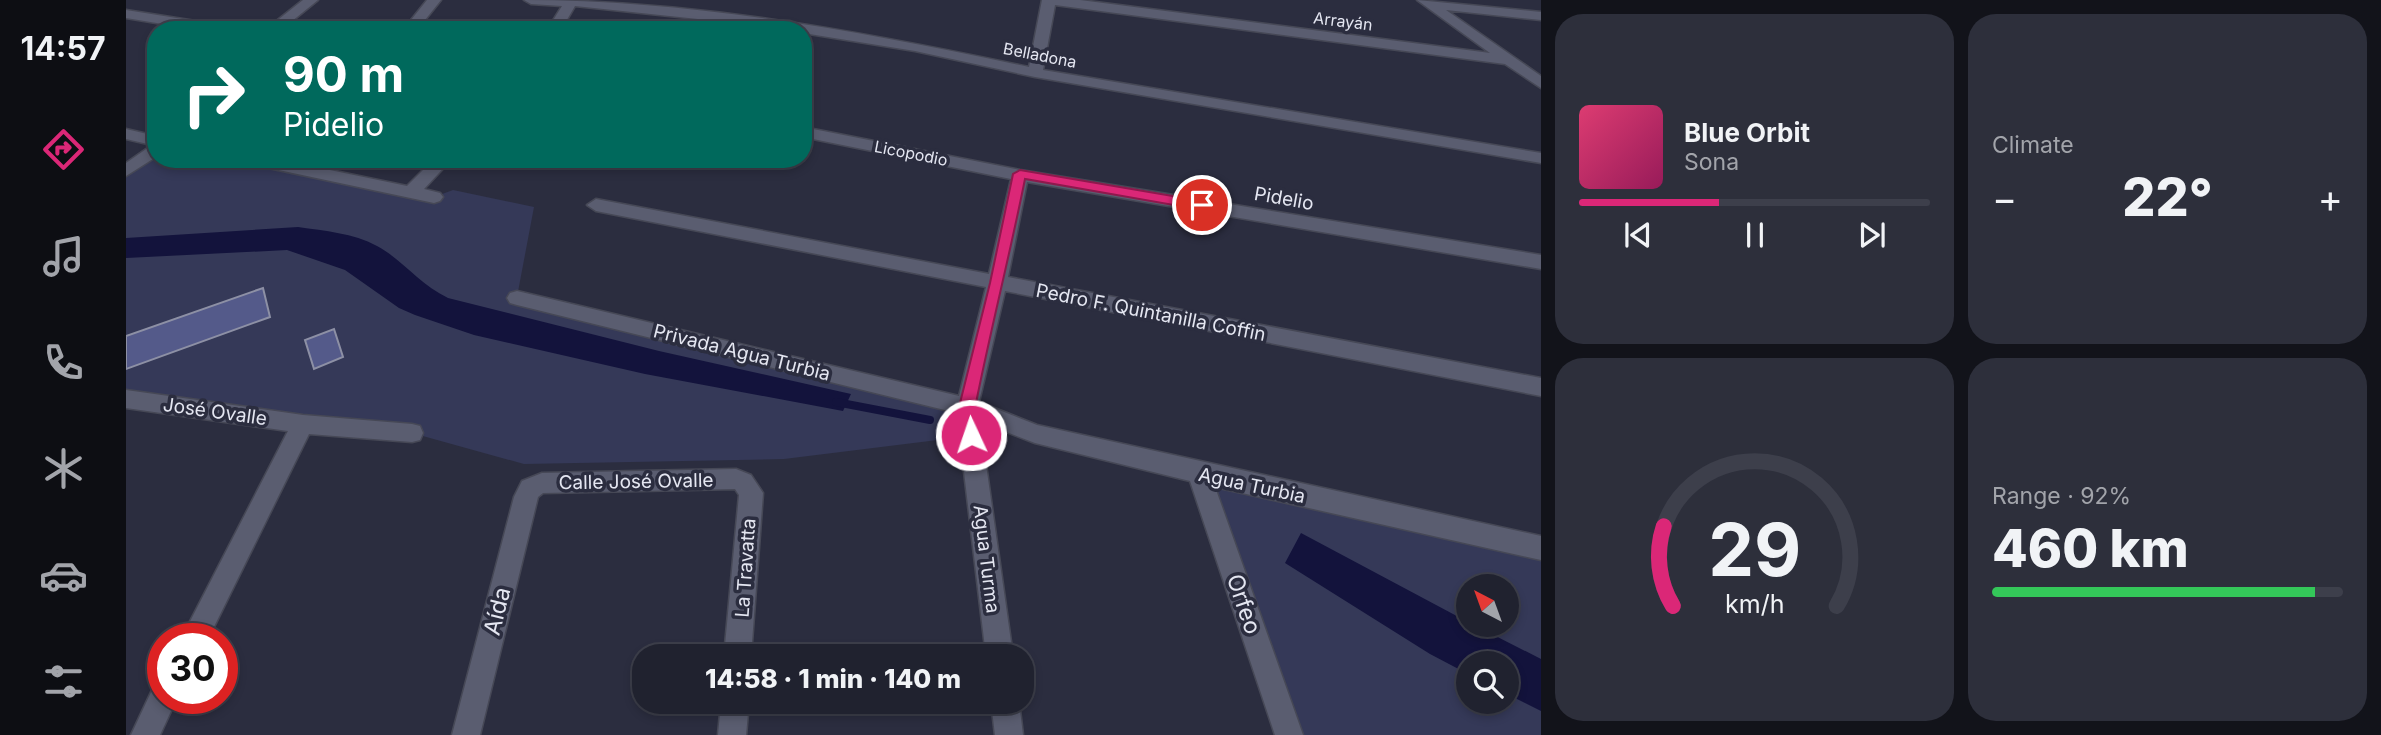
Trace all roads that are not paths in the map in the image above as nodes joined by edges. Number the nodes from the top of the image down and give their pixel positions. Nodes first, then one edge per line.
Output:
1 (311, 0) edge
2 (434, 0) edge
3 (531, 0) edge
4 (1049, 0) edge
5 (572, 1) edge
6 (1427, 2) edge
7 (126, 14) edge
8 (1541, 16) edge
9 (170, 21) edge
10 (284, 21) edge
11 (417, 21) edge
12 (560, 21) edge
13 (731, 21) edge
14 (812, 32) edge
15 (1507, 60) junction
16 (1035, 73) junction
17 (1541, 82) edge
18 (126, 134) edge
19 (812, 134) edge
20 (147, 139) edge
21 (147, 156) edge
22 (1541, 158) edge
23 (296, 168) edge
24 (435, 168) edge
25 (126, 171) edge
26 (1020, 174) junction
27 (412, 191) junction
28 (434, 197) dead end
29 (596, 205) dead end
30 (1541, 262) edge
31 (998, 283) junction
32 (517, 298) dead end
33 (1541, 387) edge
34 (126, 399) edge
35 (967, 407) junction
36 (303, 424) junction
37 (412, 433) dead end
38 (1199, 473) junction
39 (743, 482) joint
40 (530, 488) joint
41 (1541, 548) edge
42 (202, 623) edge
43 (739, 644) edge
44 (997, 644) edge
45 (155, 714) edge
46 (734, 714) edge
47 (1006, 714) edge
48 (145, 735) edge
49 (466, 735) edge
50 (732, 735) edge
51 (1009, 735) edge
52 (1289, 735) edge

1 - 10 street
2 - 11 street
3 - 5 street, Belladona
4 - 15 street, Arrayán
4 - 16 street
5 - 12 street
5 - 13 street, Belladona
6 - 8 street
6 - 15 street
7 - 9 street
14 - 16 street, Belladona
15 - 17 street
16 - 22 street, Belladona
18 - 20 street
19 - 26 street, Licopodio
21 - 25 street
23 - 27 street
24 - 27 street
26 - 30 street, Pidelio
26 - 31 street, Agua Turma
27 - 28 street
29 - 31 street, Pedro F. Quintanilla Coffin
31 - 33 street, Pedro F. Quintanilla Coffin
31 - 35 street, Agua Turma
32 - 35 street, Privada Agua Turbia
34 - 36 street, José Ovalle
35 - 38 street, Agua Turbia
35 - 44 street, Agua Turma
36 - 37 street, José Ovalle
36 - 42 street
38 - 41 street, Agua Turbia
38 - 52 street, Orfeo
39 - 40 street, Calle José Ovalle
39 - 43 street, La Travatta
40 - 49 street, Aída
45 - 48 street
46 - 50 street
47 - 51 street

